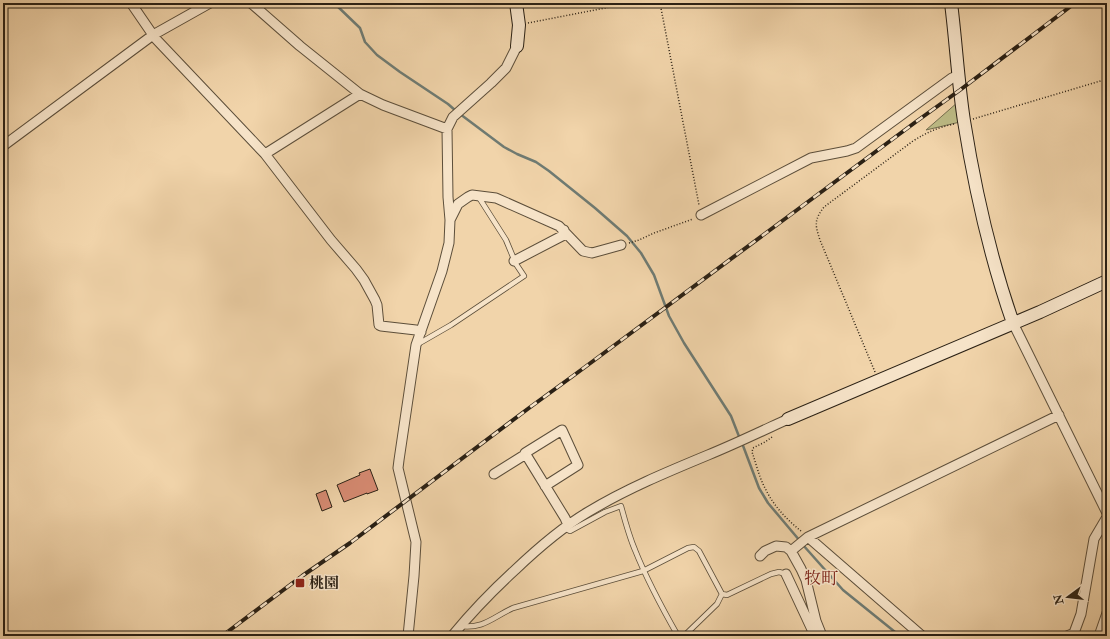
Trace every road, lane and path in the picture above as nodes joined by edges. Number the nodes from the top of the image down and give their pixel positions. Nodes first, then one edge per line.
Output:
1 (131, 3) edge
2 (210, 3) edge
3 (251, 3) edge
4 (516, 3) edge
5 (631, 3) edge
6 (660, 3) edge
7 (951, 3) edge
8 (519, 25) junction
9 (153, 35) junction
10 (516, 46) joint
11 (959, 75) junction
12 (1107, 79) edge
13 (360, 94) junction
14 (964, 121) junction
15 (447, 129) junction
16 (3, 146) edge
17 (265, 154) junction
18 (478, 196) junction
19 (701, 215) junction
20 (450, 220) junction
21 (564, 230) junction
22 (639, 240) dead end
23 (621, 245) dead end
24 (514, 261) junction
25 (1107, 282) edge
26 (1013, 323) junction
27 (421, 332) junction
28 (416, 345) junction
29 (879, 381) junction
30 (1059, 415) junction
31 (788, 419) joint
32 (775, 434) dead end
33 (526, 454) junction
34 (494, 474) dead end
35 (545, 486) junction
36 (1107, 513) edge
37 (1107, 517) edge
38 (566, 527) junction
39 (807, 538) junction
40 (792, 550) junction
41 (760, 556) dead end
42 (643, 571) junction
43 (786, 574) joint
44 (722, 594) junction
45 (1107, 613) edge
46 (460, 626) junction
47 (408, 636) edge
48 (452, 636) edge
49 (678, 636) edge
50 (684, 636) edge
51 (815, 636) edge
52 (822, 636) edge
53 (922, 636) edge
54 (1067, 636) edge
55 (1099, 636) edge

1 - 9 street
2 - 9 street
3 - 13 street
4 - 8 street
5 - 8 path
6 - 19 path
7 - 11 street
8 - 10 street
9 - 16 street
9 - 17 street
10 - 15 street
11 - 14 street
11 - 19 street
12 - 14 path
13 - 15 street
13 - 17 street
14 - 26 street
14 - 29 path
15 - 20 street
17 - 27 street
18 - 20 street
18 - 21 street
18 - 24 lane
19 - 22 path
20 - 27 street
21 - 23 street
21 - 24 street
24 - 28 lane
25 - 26 street
26 - 29 street
26 - 30 street
27 - 28 street
28 - 47 street
29 - 31 street
30 - 36 street
30 - 39 street
31 - 38 street
32 - 39 path
33 - 34 street
33 - 35 street
33 - 35 street
35 - 38 street
37 - 54 street
38 - 42 lane
38 - 46 street
39 - 40 street
39 - 53 street
40 - 41 street
40 - 52 street
42 - 44 lane
42 - 46 lane
42 - 49 lane
43 - 44 lane
43 - 51 street
44 - 50 lane
45 - 55 street
46 - 48 street

